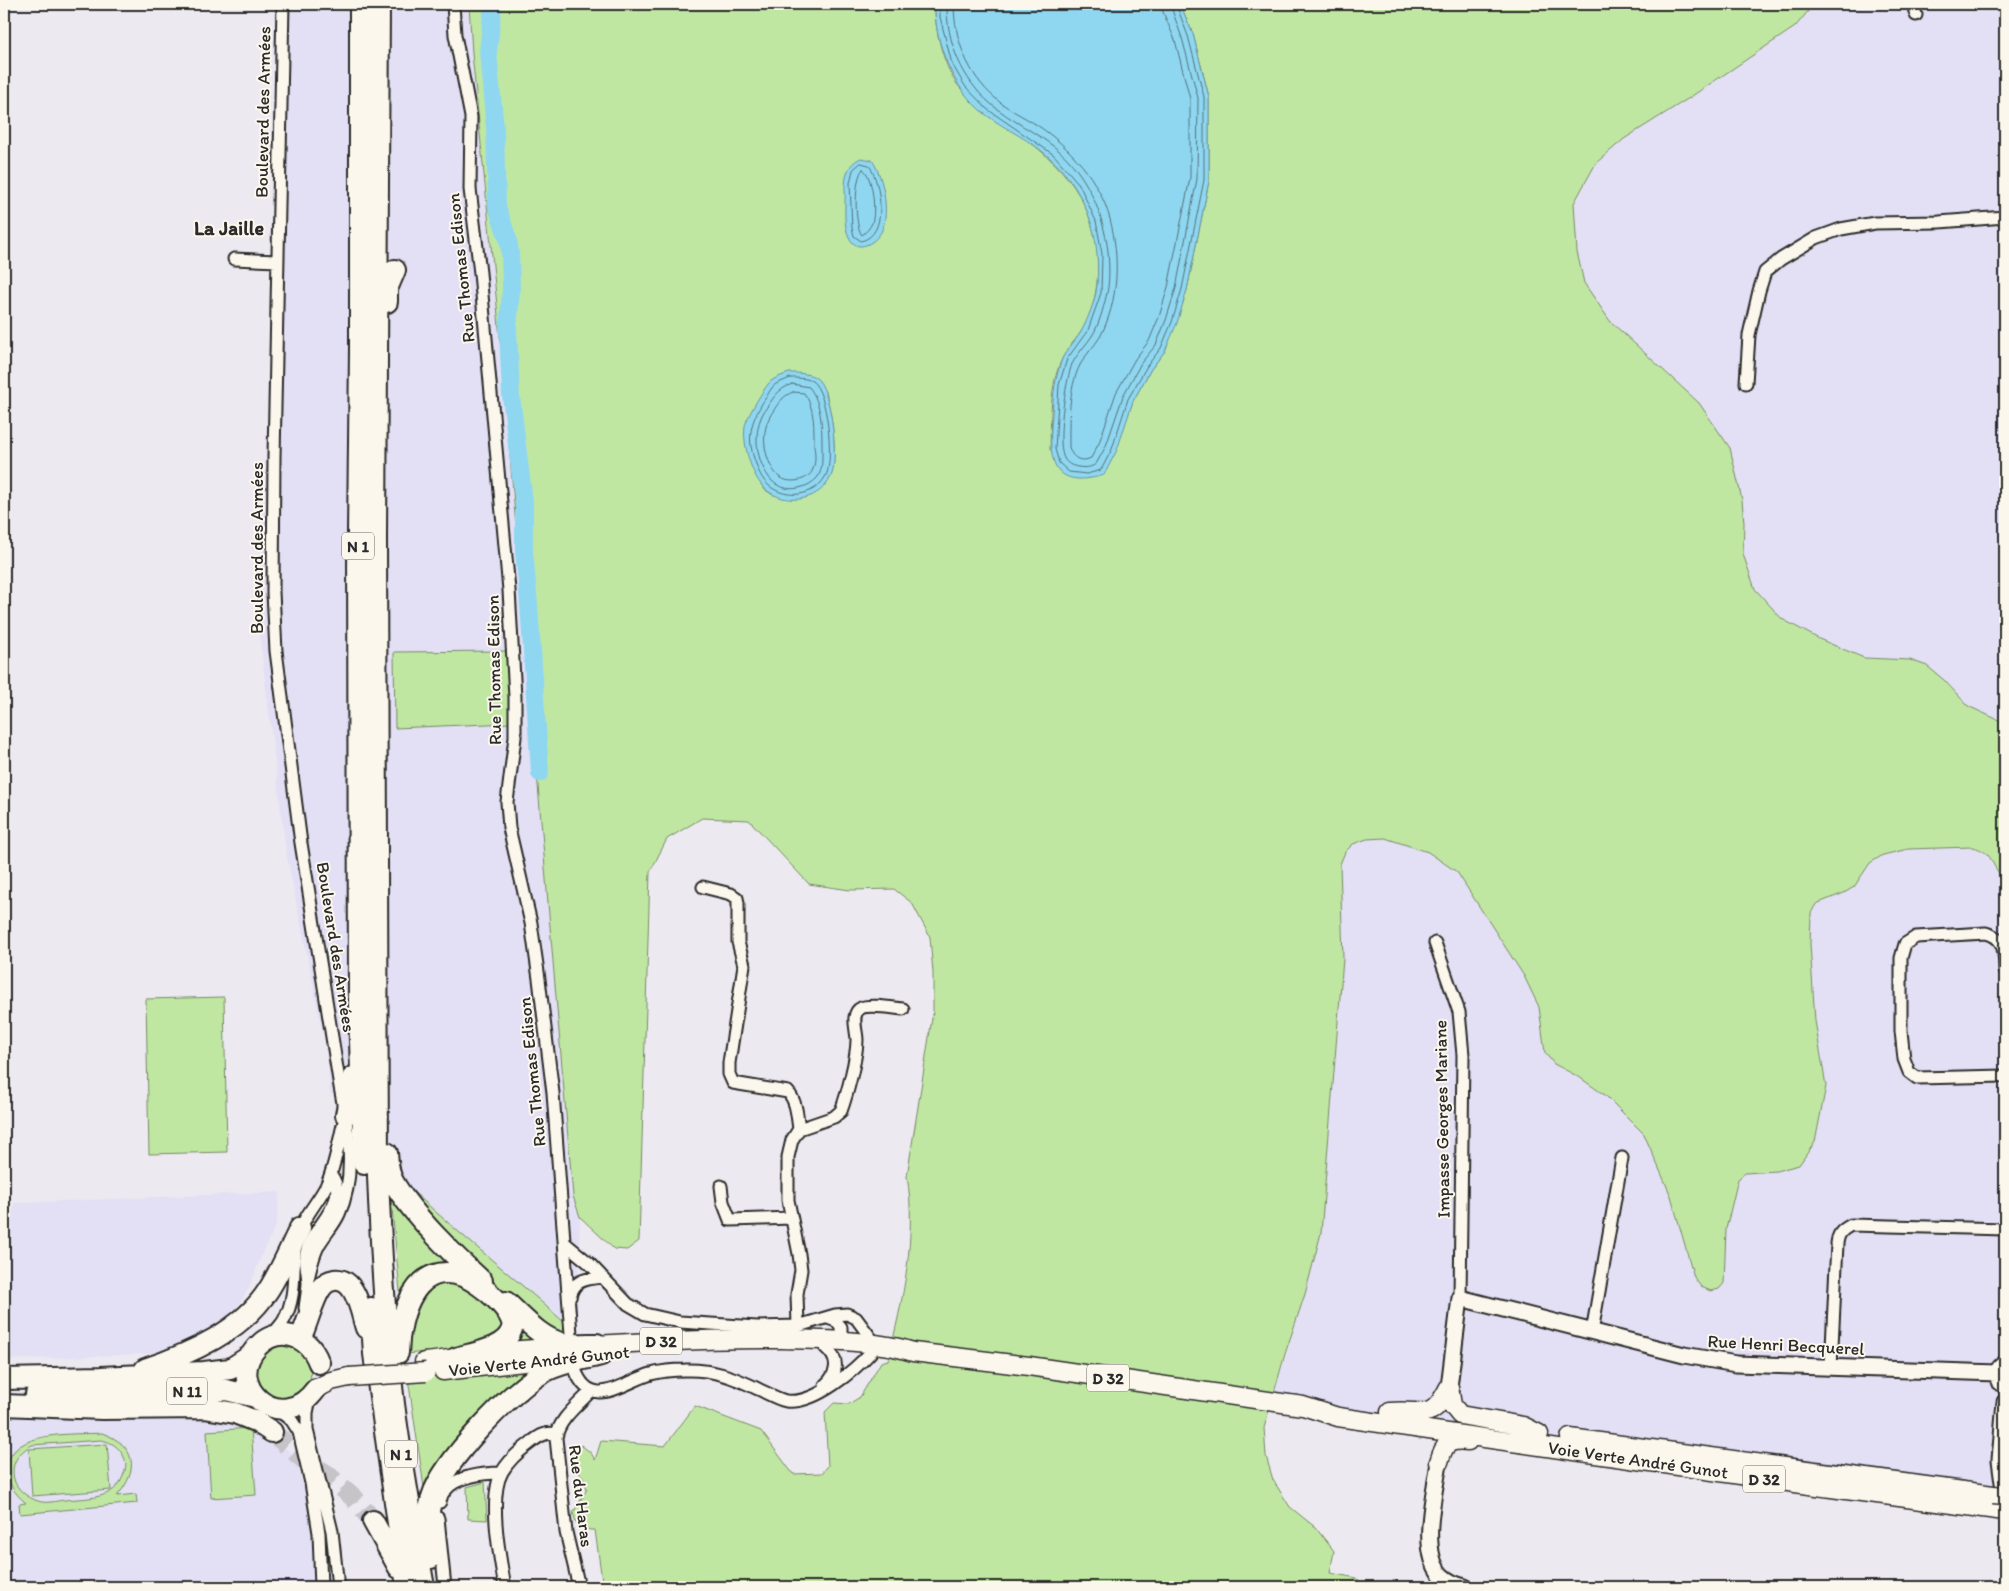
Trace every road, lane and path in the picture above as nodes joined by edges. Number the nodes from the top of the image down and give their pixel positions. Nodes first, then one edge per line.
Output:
1 (284, 4) edge
2 (360, 4) edge
3 (380, 4) edge
4 (454, 4) edge
5 (369, 69) junction
6 (392, 185) dead end
7 (347, 205) dead end
8 (2005, 217) edge
9 (234, 259) dead end
10 (277, 261) junction
11 (346, 267) dead end
12 (395, 270) dead end
13 (360, 350) junction
14 (1746, 384) dead end
15 (377, 415) junction
16 (703, 887) dead end
17 (1435, 943) dead end
18 (2005, 970) edge
19 (903, 1009) dead end
20 (368, 1011) junction
21 (2005, 1076) edge
22 (340, 1087) junction
23 (346, 1115) junction
24 (799, 1129) junction
25 (1622, 1158) dead end
26 (332, 1169) junction
27 (721, 1186) dead end
28 (316, 1204) junction
29 (791, 1218) junction
30 (322, 1224) junction
31 (300, 1228) junction
32 (2005, 1228) edge
33 (566, 1244) junction
34 (602, 1278) junction
35 (308, 1279) junction
36 (1460, 1298) junction
37 (569, 1301) junction
38 (828, 1318) junction
39 (1592, 1332) junction
40 (572, 1334) dead end
41 (304, 1336) junction
42 (271, 1337) junction
43 (798, 1337) junction
44 (829, 1344) junction
45 (875, 1348) junction
46 (599, 1349) junction
47 (374, 1354) junction
48 (250, 1356) junction
49 (456, 1358) junction
50 (319, 1363) joint
51 (425, 1367) junction
52 (1831, 1368) junction
53 (575, 1369) dead end
54 (349, 1373) junction
55 (2003, 1375) edge
56 (129, 1376) junction
57 (4, 1379) edge
58 (1449, 1387) junction
59 (591, 1391) junction
60 (313, 1394) junction
61 (814, 1394) junction
62 (4, 1395) edge
63 (256, 1397) junction
64 (2005, 1402) edge
65 (4, 1405) edge
66 (276, 1409) junction
67 (1392, 1418) junction
68 (272, 1432) tunnel mouth
69 (556, 1434) junction
70 (1536, 1440) junction
71 (1439, 1462) junction
72 (501, 1473) junction
73 (2001, 1502) edge
74 (373, 1521) tunnel mouth
75 (412, 1585) edge
76 (322, 1587) edge
77 (338, 1587) edge
78 (432, 1587) edge
79 (445, 1587) edge
80 (505, 1587) edge
81 (578, 1587) edge
82 (1465, 1587) edge

1 - 10 street, Boulevard des Armées
2 - 5 highway, N 1
3 - 5 highway, N 1
4 - 33 street, Rue Thomas Edison
5 - 6 highway
5 - 7 highway
5 - 13 highway, N 1
5 - 15 highway, N 1
8 - 14 street
9 - 10 street
10 - 22 street, Boulevard des Armées
11 - 13 highway
12 - 15 highway
13 - 20 highway, N 1
15 - 20 highway, N 1
16 - 24 street
17 - 36 street, Impasse Georges Mariane
18 - 21 street
19 - 24 street
20 - 23 highway
20 - 46 highway
20 - 47 highway, N 1
20 - 75 highway, N 1
22 - 23 street, Boulevard des Armées
22 - 26 street, Boulevard des Armées
23 - 26 street
23 - 35 street, Boulevard des Armées
24 - 29 street
25 - 39 street
26 - 28 street
26 - 30 street
27 - 29 street
28 - 30 street
28 - 31 street
29 - 43 street
30 - 35 street
31 - 42 street
31 - 56 highway
32 - 52 street
33 - 34 street
33 - 37 street, Rue Thomas Edison
34 - 37 street
34 - 43 street
35 - 41 street
36 - 39 street, Rue Henri Becquerel
36 - 58 street
37 - 40 street, Rue Thomas Edison
38 - 43 street
38 - 44 street
38 - 45 street
39 - 52 street, Rue Henri Becquerel
41 - 42 highway
41 - 47 highway
41 - 50 highway
42 - 48 highway
43 - 44 main road, Voie Verte André Gunot / D 32
43 - 46 main road, Voie Verte André Gunot / D 32
44 - 45 main road, Voie Verte André Gunot / D 32
44 - 61 street
45 - 61 street
45 - 67 main road, Voie Verte André Gunot / D 32
46 - 49 main road, Voie Verte André Gunot / D 32
46 - 51 main road, Voie Verte André Gunot / D 32
46 - 78 highway
47 - 75 highway, N 1
48 - 56 highway, N 11
48 - 63 highway
49 - 51 main road, Voie Verte André Gunot / D 32
49 - 78 highway
50 - 54 main road, Voie Verte André Gunot / D 32
51 - 54 main road, Voie Verte André Gunot / D 32
52 - 55 street, Rue Henri Becquerel
53 - 59 street
54 - 60 main road, Voie Verte André Gunot / D 32
56 - 57 highway, N 11
58 - 67 main road
58 - 70 main road
59 - 61 street
59 - 69 street, Rue du Haras
60 - 66 highway
60 - 77 street
62 - 63 highway, N 11
63 - 66 highway
64 - 73 street
65 - 68 highway
66 - 76 street
67 - 70 main road, Voie Verte André Gunot / D 32
67 - 71 main road
69 - 72 street
69 - 81 street, Rue du Haras
70 - 71 main road
70 - 73 main road, Voie Verte André Gunot / D 32
71 - 82 street
72 - 79 street
72 - 80 street
74 - 75 highway
76 - 77 street

